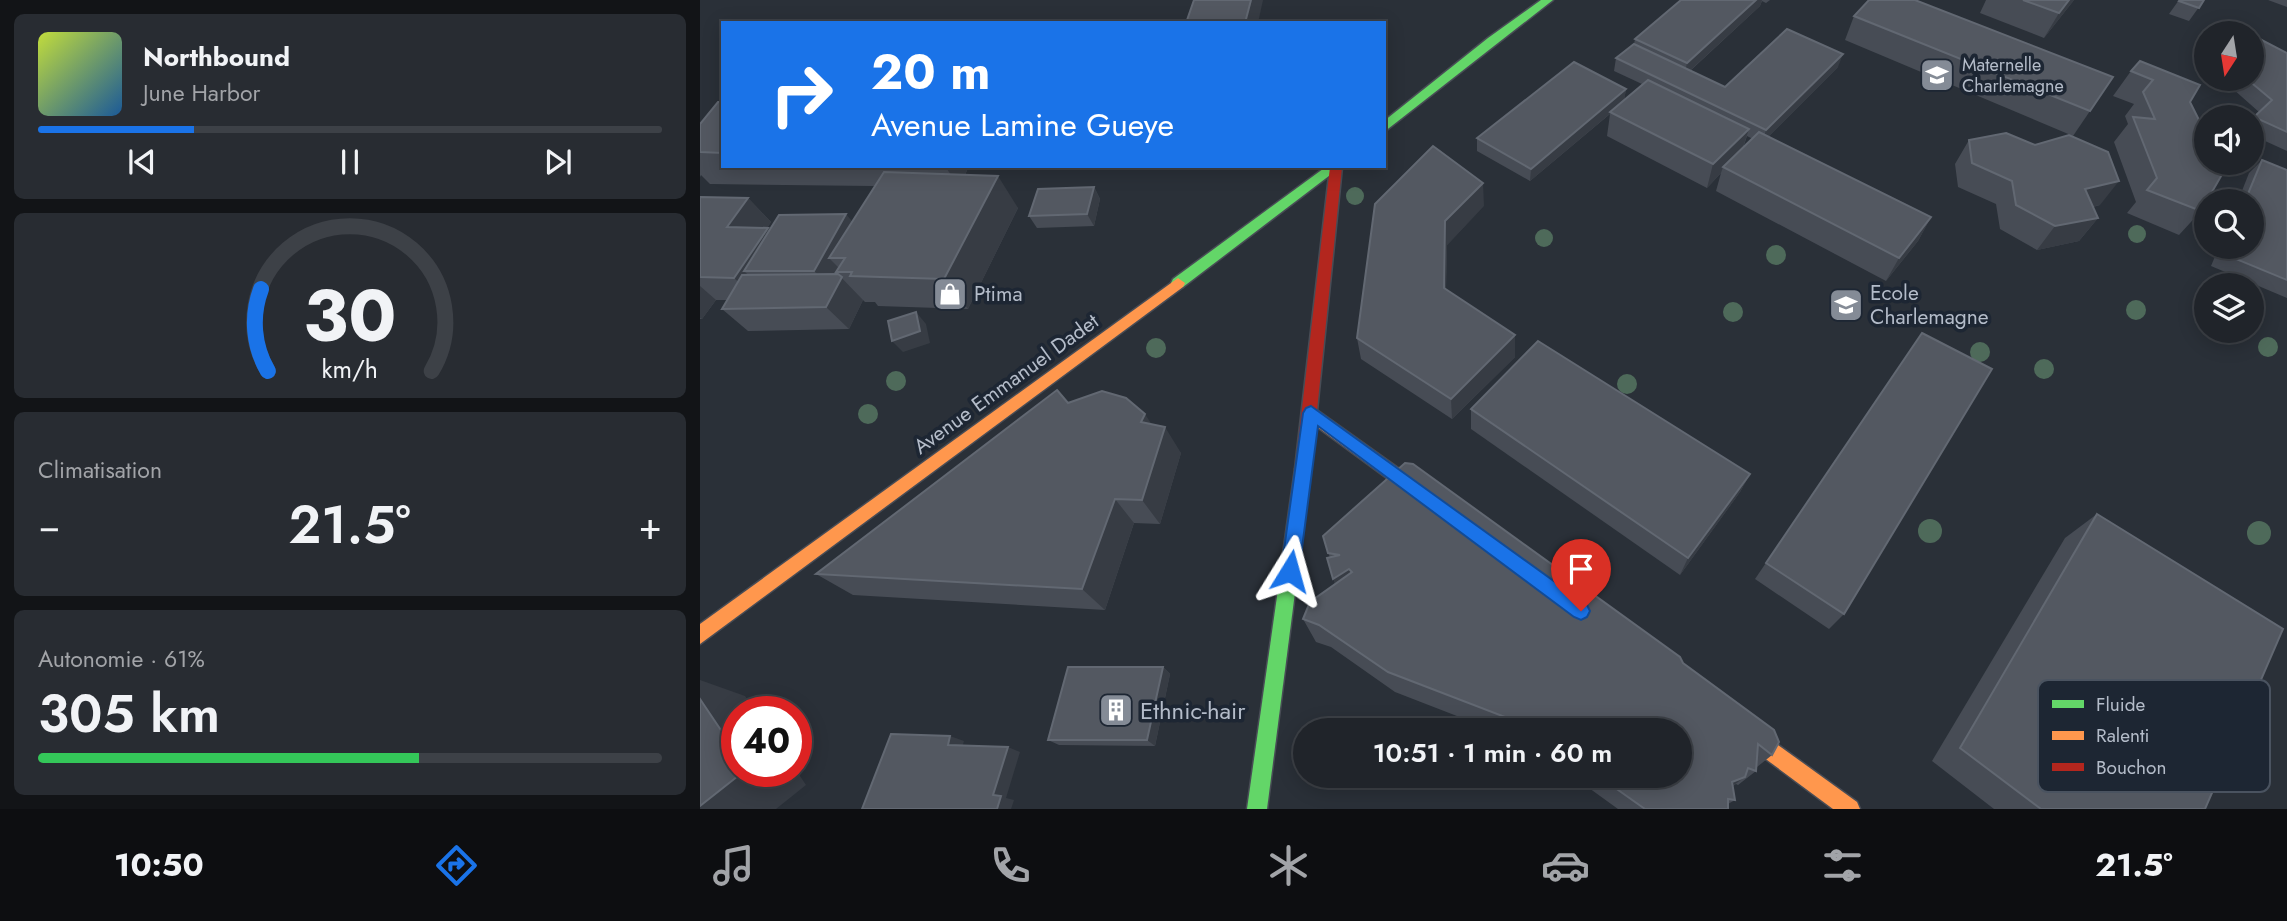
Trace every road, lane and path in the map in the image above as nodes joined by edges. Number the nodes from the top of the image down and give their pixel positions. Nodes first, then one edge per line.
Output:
1 (1548, 0) edge
2 (1386, 126) edge
3 (1335, 168) edge
4 (1336, 168) edge
5 (1311, 413) junction
6 (1446, 512) edge
7 (700, 635) edge
8 (1716, 710) edge
9 (1257, 809) edge
10 (1850, 809) edge

1 - 2 main road
3 - 7 main road, Avenue Emmanuel Dadet
4 - 5 main road
5 - 6 main road
5 - 9 main road
8 - 10 main road

